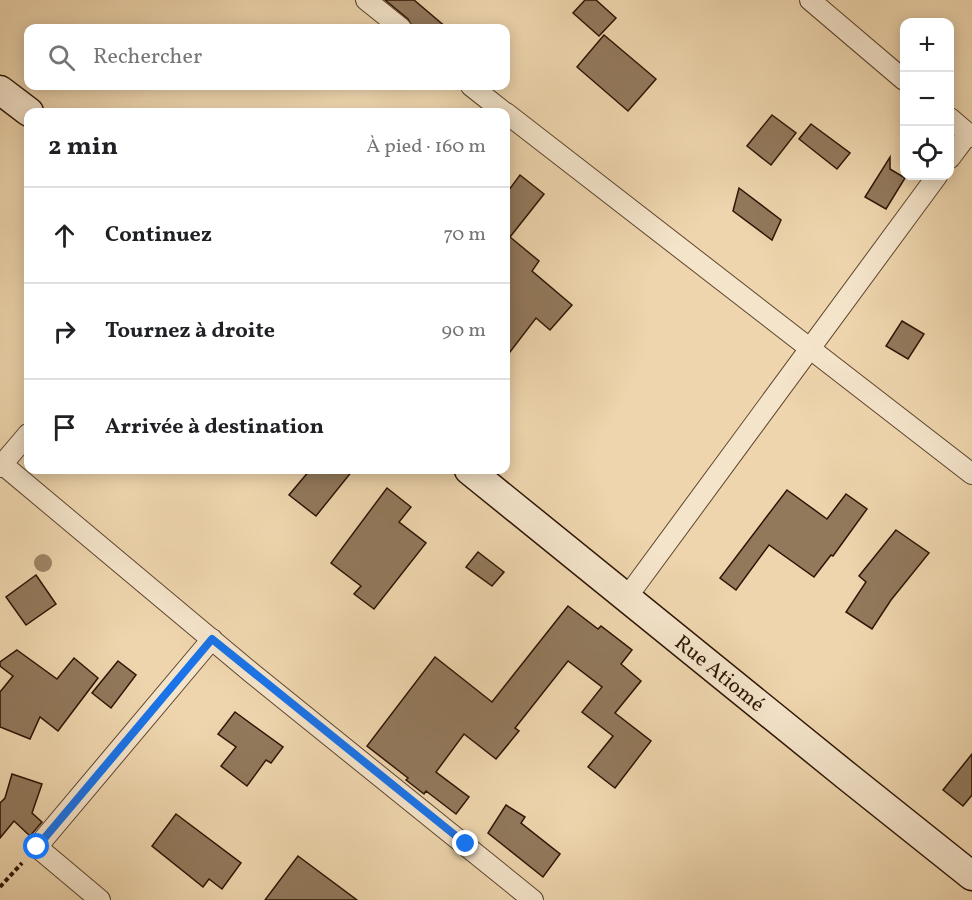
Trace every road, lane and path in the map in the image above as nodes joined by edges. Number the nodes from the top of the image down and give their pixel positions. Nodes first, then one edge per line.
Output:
1 (366, 0) edge
2 (810, 0) edge
3 (396, 24) edge
4 (900, 77) edge
5 (0, 90) edge
6 (476, 90) edge
7 (24, 108) edge
8 (499, 108) edge
9 (510, 117) edge
10 (954, 121) edge
11 (970, 135) edge
12 (954, 153) edge
13 (934, 180) edge
14 (810, 350) junction
15 (24, 439) edge
16 (1, 466) edge
17 (474, 474) edge
18 (972, 474) edge
19 (627, 597) junction
20 (212, 639) junction
21 (37, 847) junction
22 (972, 876) edge
23 (0, 887) edge
24 (100, 900) edge
25 (534, 900) edge

1 - 3 street
2 - 4 street
5 - 7 street
6 - 8 street
9 - 14 street
10 - 11 street
11 - 12 street
13 - 14 street
14 - 18 street
14 - 19 street
15 - 16 street
16 - 20 street
17 - 19 street, Rue Atiomé
19 - 22 street, Rue Atiomé
20 - 21 street
20 - 25 street
21 - 23 path
21 - 24 street

